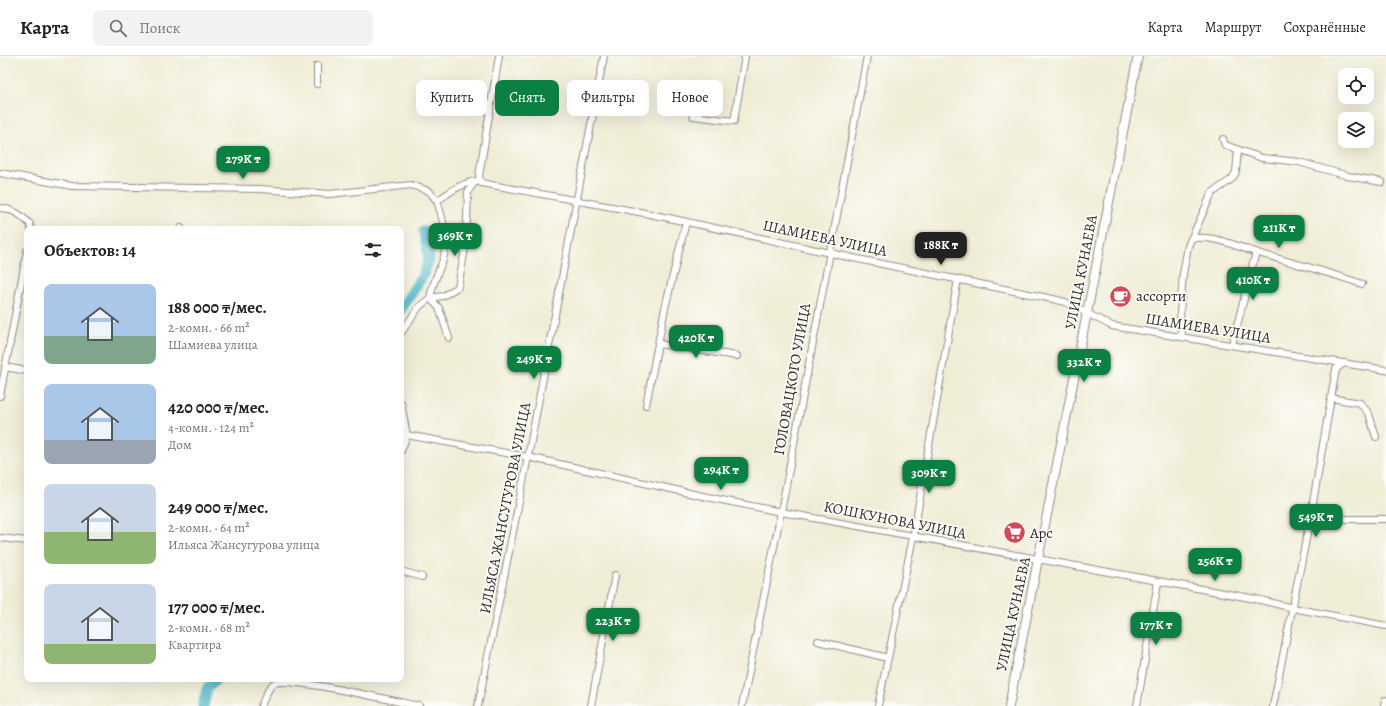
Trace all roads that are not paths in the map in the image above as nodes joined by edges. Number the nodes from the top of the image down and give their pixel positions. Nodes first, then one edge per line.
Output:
1 (499, 56) edge
2 (604, 56) edge
3 (745, 56) edge
4 (867, 56) edge
5 (1138, 56) edge
6 (318, 66) dead end
7 (317, 84) dead end
8 (693, 116) dead end
9 (1223, 139) dead end
10 (1238, 150) junction
11 (0, 174) edge
12 (479, 182) junction
13 (1382, 182) dead end
14 (437, 201) junction
15 (578, 201) junction
16 (0, 208) edge
17 (686, 222) junction
18 (30, 226) edge
19 (1193, 238) junction
20 (1256, 252) junction
21 (828, 253) junction
22 (24, 267) edge
23 (958, 279) junction
24 (1362, 284) dead end
25 (430, 298) junction
26 (1087, 313) junction
27 (404, 329) edge
28 (1182, 337) junction
29 (449, 338) dead end
30 (658, 344) junction
31 (1232, 345) junction
32 (737, 356) dead end
33 (1344, 363) junction
34 (5, 367) junction
35 (24, 370) edge
36 (1386, 370) edge
37 (0, 396) edge
38 (1331, 398) junction
39 (646, 405) dead end
40 (404, 435) edge
41 (1376, 437) dead end
42 (528, 457) junction
43 (781, 512) junction
44 (1311, 514) junction
45 (1386, 519) edge
46 (913, 537) junction
47 (0, 538) edge
48 (24, 541) edge
49 (1039, 560) junction
50 (404, 572) edge
51 (615, 575) dead end
52 (422, 577) dead end
53 (1158, 582) junction
54 (1293, 608) junction
55 (1386, 626) edge
56 (818, 641) dead end
57 (888, 658) junction
58 (278, 682) edge
59 (298, 682) edge
60 (261, 706) edge
61 (419, 706) edge
62 (478, 706) edge
63 (591, 706) edge
64 (742, 706) edge
65 (878, 706) edge
66 (1008, 706) edge
67 (1138, 706) edge
68 (1273, 706) edge

1 - 12 street
2 - 15 street, ИЛЬЯСА ЖАНСУГУРОВА УЛИЦА
3 - 8 street
4 - 21 street, ГОЛОВАЦКОГО УЛИЦА
5 - 26 main road, УЛИЦА КУНАЕВА
6 - 7 street
9 - 10 street
10 - 13 street
10 - 19 street
11 - 14 street
12 - 14 street
12 - 15 street, ШАМИЕВА УЛИЦА
12 - 25 street
14 - 25 street
15 - 17 street, ШАМИЕВА УЛИЦА
15 - 42 street, ИЛЬЯСА ЖАНСУГУРОВА УЛИЦА
16 - 18 street
17 - 21 street, ШАМИЕВА УЛИЦА
17 - 30 street
19 - 20 street
19 - 28 street
20 - 24 street
20 - 31 street
21 - 23 street, ШАМИЕВА УЛИЦА
21 - 43 street, ГОЛОВАЦКОГО УЛИЦА
22 - 34 street
23 - 26 street, ШАМИЕВА УЛИЦА
23 - 46 street
25 - 27 street
25 - 29 street
26 - 28 street, ШАМИЕВА УЛИЦА
26 - 49 main road, УЛИЦА КУНАЕВА
28 - 31 street, ШАМИЕВА УЛИЦА
30 - 32 street
30 - 39 street
31 - 33 street, ШАМИЕВА УЛИЦА
33 - 36 street, ШАМИЕВА УЛИЦА
33 - 38 street
34 - 35 street
34 - 37 street
38 - 41 street
38 - 44 street
40 - 42 street, КОШКУНОВА УЛИЦА
42 - 43 street, КОШКУНОВА УЛИЦА
42 - 62 street, ИЛЬЯСА ЖАНСУГУРОВА УЛИЦА
43 - 46 street, КОШКУНОВА УЛИЦА
43 - 64 street, ГОЛОВАЦКОГО УЛИЦА
44 - 45 street
44 - 54 street
46 - 49 street, КОШКУНОВА УЛИЦА
46 - 57 street
47 - 48 street
49 - 53 street, КОШКУНОВА УЛИЦА
49 - 66 main road, УЛИЦА КУНАЕВА
50 - 52 street
51 - 63 street
53 - 54 street, КОШКУНОВА УЛИЦА
53 - 67 street
54 - 55 street, КОШКУНОВА УЛИЦА
54 - 68 street
56 - 57 street
57 - 65 street
58 - 60 street
59 - 61 street

